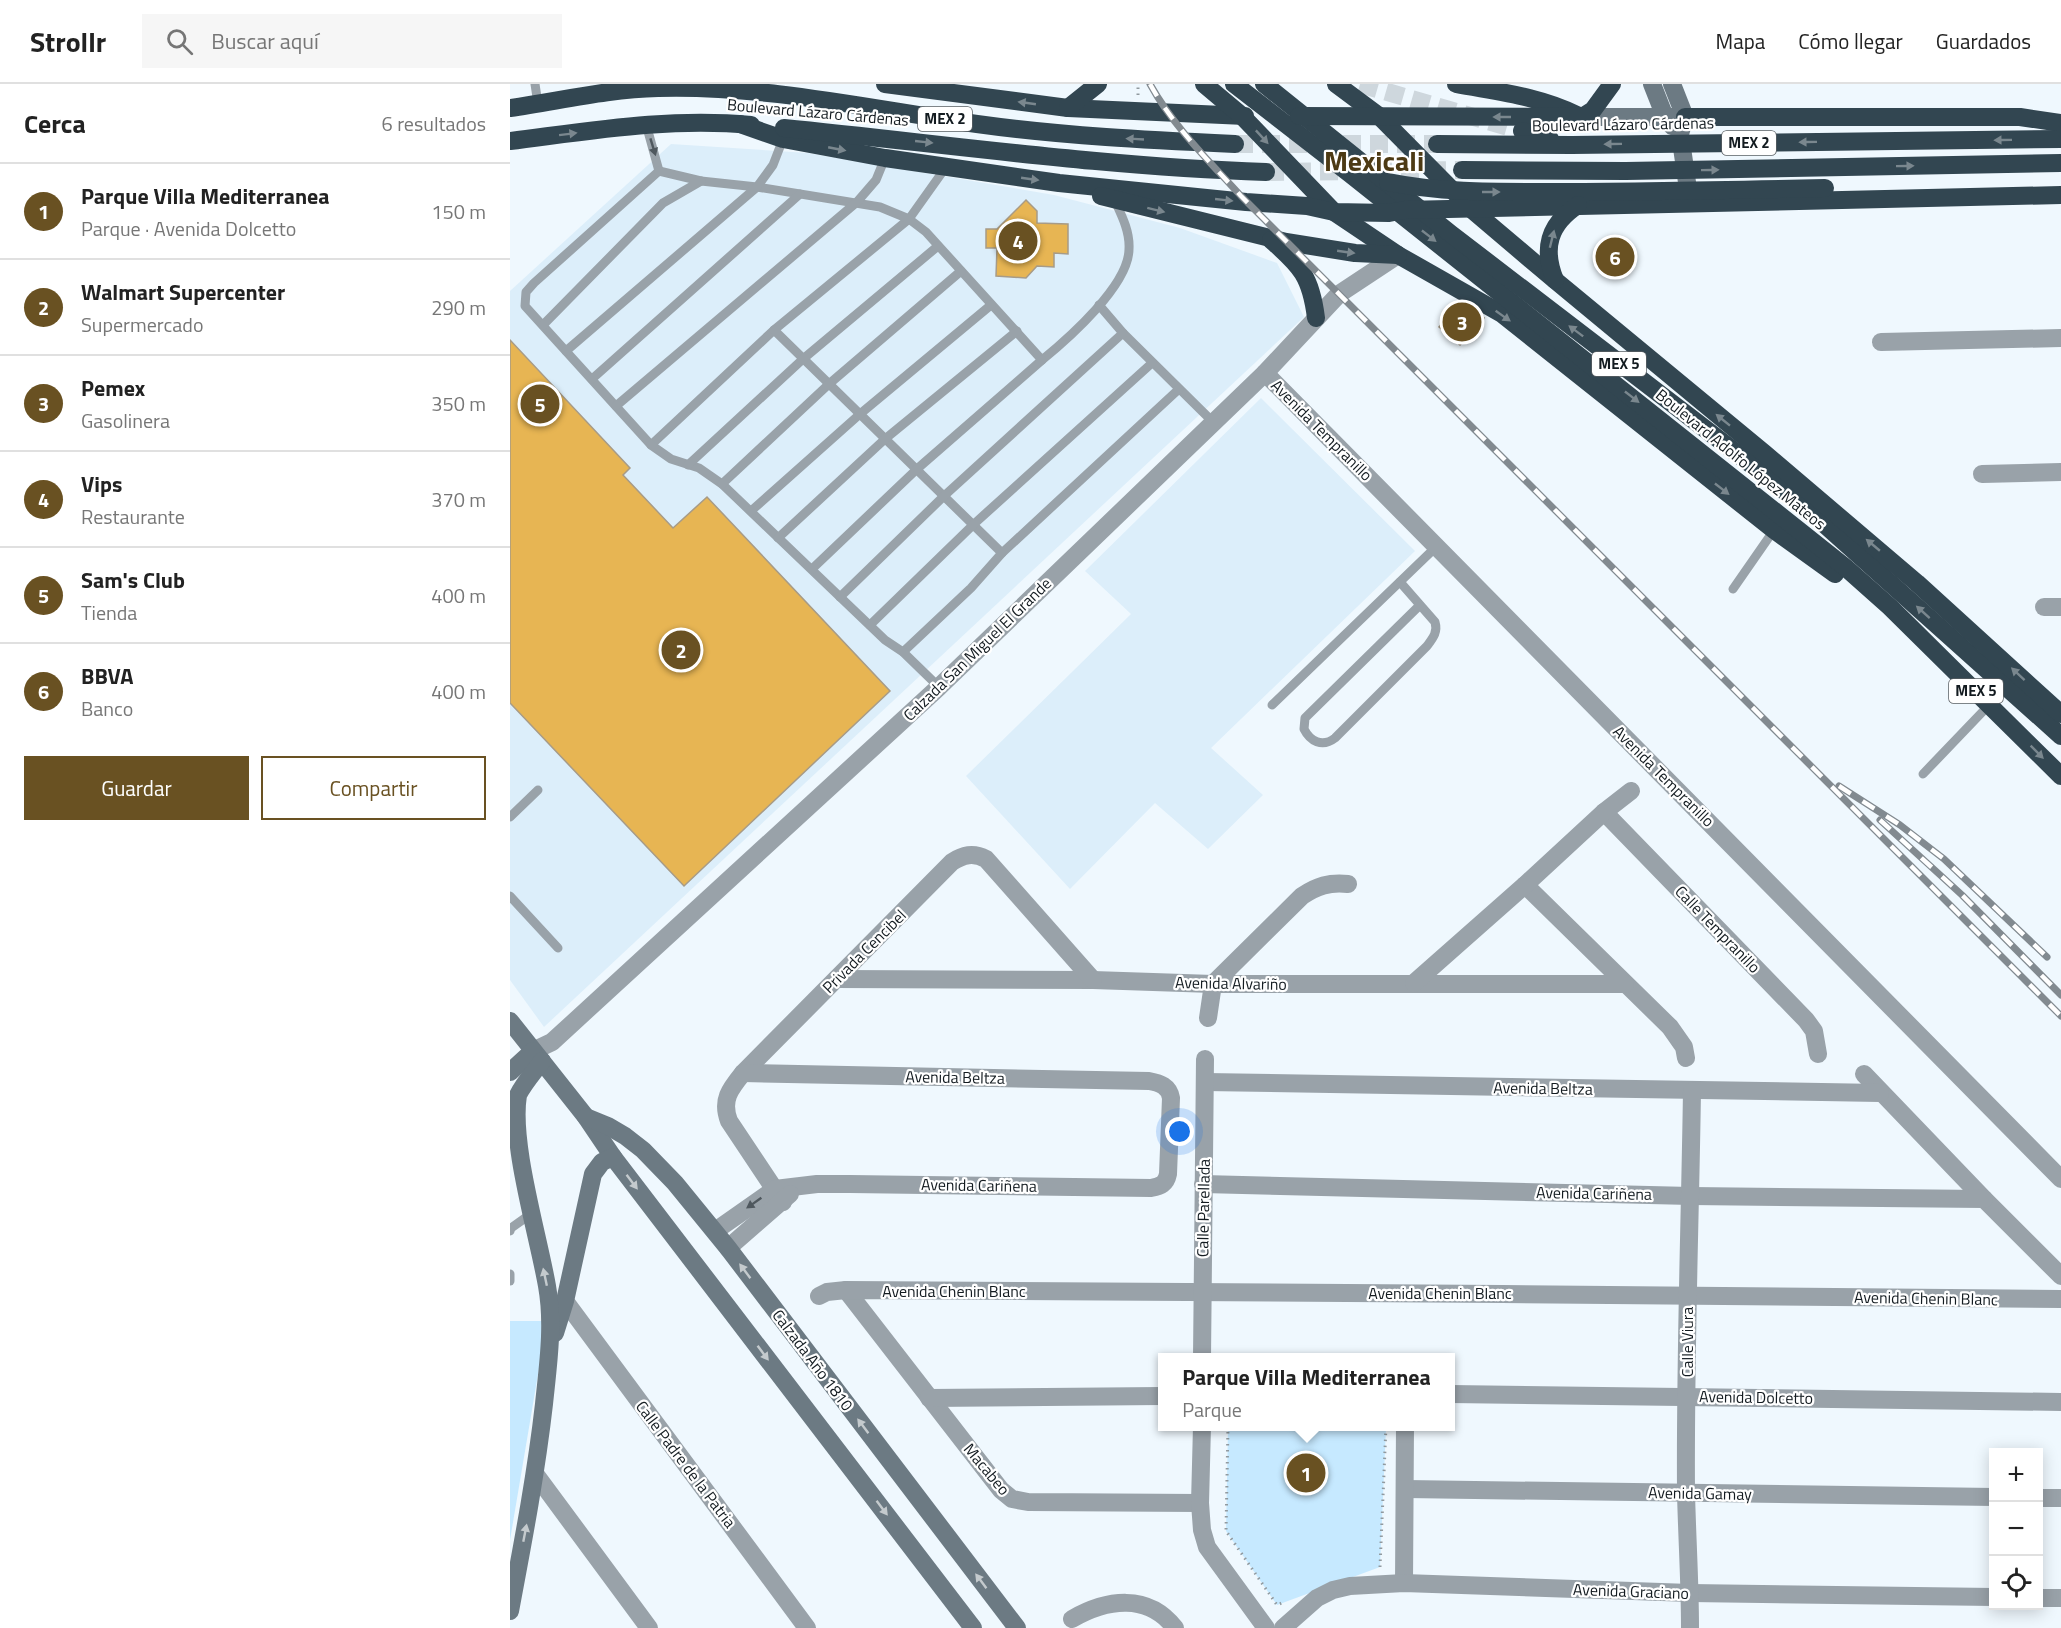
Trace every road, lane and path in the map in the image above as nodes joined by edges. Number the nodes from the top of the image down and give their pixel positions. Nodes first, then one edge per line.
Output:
1 (535, 84) edge
2 (885, 84) edge
3 (1098, 84) edge
4 (1204, 84) edge
5 (1234, 84) edge
6 (1264, 84) edge
7 (1336, 84) edge
8 (1456, 84) edge
9 (1612, 84) edge
10 (1652, 84) edge
11 (1672, 84) edge
12 (660, 85) edge
13 (538, 104) junction
14 (510, 108) edge
15 (1068, 108) junction
16 (1144, 112) junction
17 (1242, 116) junction
18 (1315, 116) junction
19 (1379, 116) junction
20 (1582, 117) junction
21 (1665, 117) junction
22 (2061, 123) edge
23 (646, 124) junction
24 (740, 124) junction
25 (1682, 125) junction
26 (1522, 131) tunnel mouth
27 (783, 139) junction
28 (2061, 139) edge
29 (510, 141) edge
30 (1235, 144) tunnel mouth
31 (1437, 144) tunnel mouth
32 (1572, 145) junction
33 (1413, 149) junction
34 (885, 158) junction
35 (2061, 163) edge
36 (1288, 165) junction
37 (946, 167) junction
38 (1462, 170) tunnel mouth
39 (659, 171) junction
40 (1266, 172) tunnel mouth
41 (1350, 174) junction
42 (701, 181) junction
43 (1059, 183) junction
44 (2061, 184) edge
45 (757, 187) junction
46 (1151, 187) junction
47 (800, 194) junction
48 (2061, 195) edge
49 (1689, 197) junction
50 (1115, 201) junction
51 (857, 202) junction
52 (1578, 205) junction
53 (1471, 209) junction
54 (1404, 210) junction
55 (1334, 212) junction
56 (909, 219) junction
57 (1267, 237) junction
58 (938, 246) junction
59 (1398, 255) junction
60 (961, 271) junction
61 (1556, 281) junction
62 (991, 305) junction
63 (1099, 305) junction
64 (1316, 318) junction
65 (543, 325) junction
66 (774, 330) junction
67 (1017, 331) junction
68 (1123, 333) junction
69 (2061, 338) edge
70 (1881, 342) dead end
71 (566, 351) junction
72 (803, 359) junction
73 (1042, 360) junction
74 (1152, 363) junction
75 (1265, 373) junction
76 (592, 379) junction
77 (829, 384) junction
78 (1179, 389) junction
79 (616, 406) junction
80 (860, 414) junction
81 (1213, 422) junction
82 (885, 439) junction
83 (651, 445) junction
84 (688, 465) junction
85 (917, 469) junction
86 (2061, 472) edge
87 (1982, 474) dead end
88 (722, 484) junction
89 (944, 496) junction
90 (751, 511) junction
91 (974, 524) junction
92 (1774, 530) junction
93 (778, 538) junction
94 (1437, 546) junction
95 (1002, 553) junction
96 (812, 569) junction
97 (1400, 582) junction
98 (1733, 589) dead end
99 (840, 597) junction
100 (1420, 605) junction
101 (1890, 608) junction
102 (870, 625) junction
103 (903, 652) junction
104 (939, 687) junction
105 (1990, 704) junction
106 (1272, 705) dead end
107 (2061, 714) edge
108 (2061, 736) edge
109 (1923, 774) dead end
110 (2061, 776) edge
111 (538, 790) dead end
112 (1631, 791) dead end
113 (1604, 812) junction
114 (510, 817) edge
115 (1348, 884) dead end
116 (1525, 885) junction
117 (511, 899) edge
118 (558, 948) dead end
119 (837, 979) junction
120 (1093, 980) junction
121 (1414, 983) junction
122 (1213, 984) junction
123 (1625, 984) junction
124 (1208, 1018) dead end
125 (510, 1021) edge
126 (1818, 1054) dead end
127 (537, 1056) junction
128 (1686, 1058) dead end
129 (1205, 1059) dead end
130 (510, 1072) edge
131 (743, 1073) junction
132 (1864, 1074) dead end
133 (1205, 1082) junction
134 (1692, 1091) junction
135 (1880, 1093) junction
136 (586, 1117) junction
137 (613, 1157) junction
138 (2061, 1179) edge
139 (1203, 1184) junction
140 (1161, 1186) joint
141 (779, 1195) junction
142 (1691, 1196) junction
143 (1984, 1199) junction
144 (528, 1216) junction
145 (510, 1229) edge
146 (714, 1231) junction
147 (728, 1248) junction
148 (510, 1274) edge
149 (2061, 1276) edge
150 (510, 1281) edge
151 (846, 1290) junction
152 (1202, 1292) junction
153 (1687, 1295) junction
154 (819, 1296) dead end
155 (2061, 1299) edge
156 (565, 1300) junction
157 (550, 1349) junction
158 (1202, 1353) edge
159 (1455, 1394) edge
160 (1158, 1396) edge
161 (1687, 1396) junction
162 (929, 1398) junction
163 (2061, 1402) edge
164 (1202, 1431) edge
165 (1228, 1431) edge
166 (1386, 1431) edge
167 (1405, 1431) edge
168 (536, 1475) junction
169 (1406, 1489) junction
170 (1686, 1493) junction
171 (1989, 1497) edge
172 (2043, 1498) edge
173 (2061, 1498) edge
174 (1200, 1503) junction
175 (1370, 1571) dead end
176 (1404, 1583) junction
177 (1690, 1593) junction
178 (1989, 1597) edge
179 (2043, 1598) edge
180 (2061, 1598) edge
181 (1287, 1601) dead end
182 (510, 1611) edge
183 (1072, 1618) dead end
184 (649, 1628) edge
185 (807, 1628) edge
186 (973, 1628) edge
187 (1017, 1628) edge
188 (1175, 1628) edge
189 (1266, 1628) edge
190 (1283, 1628) edge
191 (1689, 1628) edge

1 - 13 lane
15 -> 2 highway
3 - 15 highway
4 - 17 highway
5 - 41 highway, Boulevard Adolfo López Mateos / MEX 5
108 -> 6 highway, Boulevard Adolfo López Mateos / MEX 5
7 - 19 highway
8 - 20 highway
9 - 20 highway
10 - 21 street
11 - 25 street
12 - 13 highway, Boulevard Lázaro Cárdenas / MEX 2
30 -> 12 highway, Boulevard Lázaro Cárdenas / MEX 2
13 - 14 highway, Boulevard Lázaro Cárdenas / MEX 2
15 - 16 highway
16 - 17 highway
16 - 46 highway
17 - 18 highway
17 -> 36 highway
18 - 19 highway
18 - 36 highway
20 -> 19 highway
19 - 33 highway
20 - 21 street
21 - 25 street
22 - 25 highway
23 - 24 highway, Boulevard Lázaro Cárdenas / MEX 2
29 -> 23 highway, Boulevard Lázaro Cárdenas / MEX 2
23 -> 39 lane
24 - 27 highway
24 -> 40 highway, Boulevard Lázaro Cárdenas / MEX 2
25 - 49 street
26 - 32 highway
27 -> 34 highway
27 - 45 lane
28 -> 32 highway, Boulevard Lázaro Cárdenas / MEX 2
31 - 32 highway, Boulevard Lázaro Cárdenas / MEX 2
33 - 53 highway
33 - 54 highway
34 - 37 highway
34 - 51 lane
38 -> 35 highway, MEX 2
36 - 55 highway
37 -> 43 highway
37 - 56 lane
39 - 42 lane
39 - 65 lane
41 -> 44 highway
41 -> 101 highway, Boulevard Adolfo López Mateos / MEX 5
42 - 45 lane
42 - 65 lane
43 - 46 highway
43 - 50 highway
45 - 47 lane
45 - 71 lane
46 -> 55 highway
47 - 51 lane
47 - 76 lane
48 - 49 highway
49 - 52 highway
50 -> 57 highway
50 - 63 lane
51 - 56 lane
51 - 79 lane
52 - 53 highway
61 -> 52 highway
53 - 54 highway
53 - 61 highway
54 - 55 highway
55 - 59 highway
56 - 58 lane
56 - 66 lane
57 -> 59 highway
57 - 64 highway
58 - 60 lane
58 - 72 lane
59 - 64 street, Calzada San Miguel El Grande
59 -> 92 highway
60 - 62 lane
60 - 77 lane
107 -> 61 highway
62 - 67 lane
62 - 80 lane
63 - 68 lane
63 - 73 lane
64 - 75 street, Calzada San Miguel El Grande
65 - 71 lane
66 - 72 lane
66 - 83 lane
67 - 73 lane
67 - 82 lane
68 - 74 lane
68 - 89 lane
69 - 70 street
71 - 76 lane
72 - 77 lane
72 - 84 lane
73 - 85 lane
74 - 78 lane
74 - 91 lane
75 - 81 street, Calzada San Miguel El Grande
75 - 94 street, Avenida Tempranillo
76 - 79 lane
77 - 80 lane
77 - 88 lane
78 - 81 lane
78 - 95 lane
79 - 83 lane
80 - 82 lane
80 - 90 lane
81 - 104 street, Calzada San Miguel El Grande
82 - 85 lane
82 - 93 lane
83 - 84 lane
84 - 88 lane
85 - 89 lane
85 - 96 lane
86 - 87 street
88 - 90 lane
89 - 91 lane
89 - 99 lane
90 - 93 lane
91 - 95 lane
91 - 102 lane
92 - 98 lane
92 - 101 highway
93 - 96 lane
94 - 97 lane
94 - 138 street, Avenida Tempranillo
95 - 103 lane
96 - 99 lane
97 - 100 lane
97 - 106 lane
99 - 102 lane
100 - 100 lane
101 - 105 highway, Boulevard Adolfo López Mateos / MEX 5
102 - 103 lane
103 - 104 lane
104 - 127 street, Calzada San Miguel El Grande
105 - 109 lane
105 -> 110 highway, Boulevard Adolfo López Mateos / MEX 5
111 - 114 lane
112 - 113 street
113 - 116 street
113 - 126 street, Calle Tempranillo
115 - 122 street
116 - 121 street
116 - 123 street
117 - 118 lane
119 - 120 street, Avenida Alvariño
119 - 120 street, Privada Cencibel
119 - 131 street, Privada Cencibel
120 - 122 street, Avenida Alvariño
121 - 122 street, Avenida Alvariño
121 - 123 street, Avenida Alvariño
122 - 124 street
123 - 128 street
125 - 127 street, Calzada Año 1810
127 - 130 street, Calzada San Miguel El Grande
127 - 136 street, Calzada Año 1810
127 - 144 street, Calzada San Miguel El Grande
129 - 133 street, Calle Parellada
131 - 140 street, Avenida Beltza
131 - 141 street, Privada Cencibel
132 - 135 street
133 - 134 street, Avenida Beltza
133 - 139 street, Calle Parellada
134 - 135 street, Avenida Beltza
134 - 142 street, Calle Viura
135 - 143 street
136 - 137 street, Calzada Año 1810
136 - 146 street, Calzada Año 1810
137 - 156 street
137 -> 186 street, Calzada Año 1810
139 - 142 street, Avenida Cariñena
139 - 152 street, Calle Parellada
140 - 141 street, Avenida Cariñena
141 -> 146 street, Avenida Cariñena
141 - 147 street, Avenida Cariñena
142 - 143 street, Avenida Cariñena
142 - 153 street, Calle Viura
143 - 149 street
144 - 145 lane
157 -> 144 street, Calzada San Miguel El Grande
146 - 147 street, Calzada Año 1810
187 -> 147 street, Calzada Año 1810
148 - 150 lane
151 - 152 street, Avenida Chenin Blanc
151 - 154 street, Avenida Chenin Blanc
151 - 162 street, Macabeo
152 - 153 street, Avenida Chenin Blanc
152 - 158 street, Calle Parellada
153 - 155 street, Avenida Chenin Blanc
153 - 161 street, Calle Viura
156 - 157 street
156 - 185 street, Calle Padre de la Patria
157 - 168 street, Calzada San Miguel El Grande
159 - 161 street, Avenida Dolcetto
160 - 162 street
161 - 163 street, Avenida Dolcetto
161 - 170 street, Calle Viura
162 - 174 street, Macabeo
164 - 174 street
165 - 181 path
166 - 175 path
167 - 169 street
182 -> 168 street, Calzada San Miguel El Grande
168 - 184 street
169 - 170 street, Avenida Gamay
169 - 176 street
170 - 171 street, Avenida Gamay
170 - 177 street, Calle Viura
172 - 173 street
174 - 189 street
176 - 177 street, Avenida Graciano
176 - 190 street, Avenida Graciano
177 - 178 street, Avenida Graciano
177 - 191 street, Calle Viura
179 - 180 street
183 - 188 street

